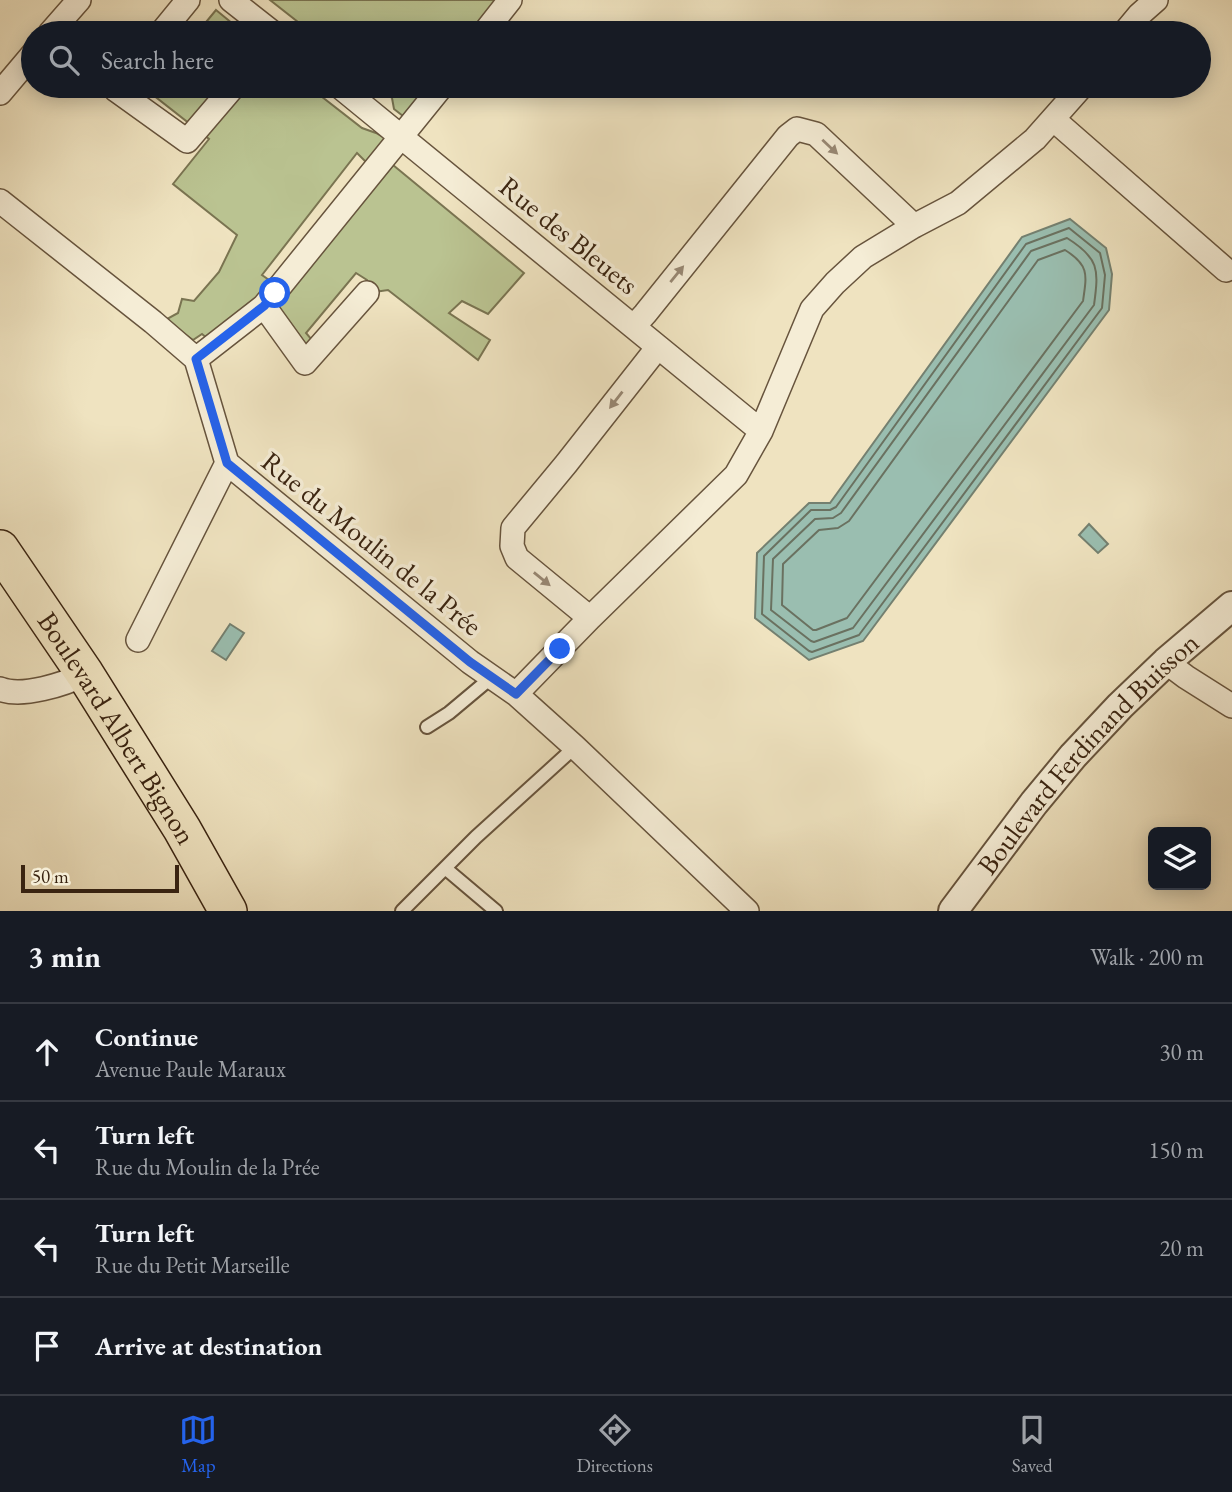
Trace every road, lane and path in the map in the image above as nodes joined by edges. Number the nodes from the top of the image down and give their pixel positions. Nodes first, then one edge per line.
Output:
1 (79, 0) edge
2 (188, 0) edge
3 (232, 0) edge
4 (510, 0) edge
5 (1156, 0) edge
6 (61, 21) edge
7 (171, 21) edge
8 (258, 21) edge
9 (493, 21) edge
10 (1134, 21) edge
11 (21, 68) edge
12 (0, 93) edge
13 (127, 98) edge
14 (224, 98) edge
15 (354, 98) edge
16 (432, 98) edge
17 (1072, 98) edge
18 (1054, 120) junction
19 (402, 136) junction
20 (0, 201) edge
21 (914, 226) junction
22 (1226, 270) dead end
23 (367, 293) dead end
24 (264, 306) junction
25 (634, 327) junction
26 (658, 346) junction
27 (196, 359) junction
28 (761, 431) junction
29 (227, 463) junction
30 (0, 549) edge
31 (1232, 606) edge
32 (590, 618) junction
33 (138, 640) dead end
34 (1166, 662) junction
35 (85, 674) junction
36 (492, 677) junction
37 (0, 689) edge
38 (516, 694) junction
39 (1232, 706) edge
40 (426, 727) dead end
41 (575, 747) junction
42 (445, 868) junction
43 (228, 911) edge
44 (402, 911) edge
45 (496, 911) edge
46 (747, 911) edge
47 (953, 911) edge

1 - 6 street
2 - 7 street
3 - 8 street
4 - 9 street
5 - 10 street
11 - 12 street
13 - 14 street
15 - 19 street, Rue des Bleuets
16 - 19 street
17 - 18 street
18 - 21 street
18 - 22 street
19 - 24 street
19 - 25 street, Rue des Bleuets
20 - 27 street
25 -> 21 street
21 - 28 street
23 - 24 street
24 - 27 street
25 - 26 street, Rue des Bleuets
26 - 28 street, Rue des Bleuets
26 -> 32 street
27 - 29 street, Rue du Moulin de la Prée
28 - 32 street
29 - 33 street
29 - 36 street, Rue du Moulin de la Prée
30 - 35 main road, Boulevard Albert Bignon
31 - 34 street, Boulevard Ferdinand Buisson
32 - 38 street
34 - 39 street
34 - 47 street, Boulevard Ferdinand Buisson
35 - 37 street
35 - 43 main road, Boulevard Albert Bignon
36 - 38 street, Rue du Moulin de la Prée
36 - 40 lane
38 - 41 street, Rue du Moulin de la Prée
41 - 42 lane
41 - 46 street, Rue du Moulin de la Prée
42 - 44 lane
42 - 45 lane

